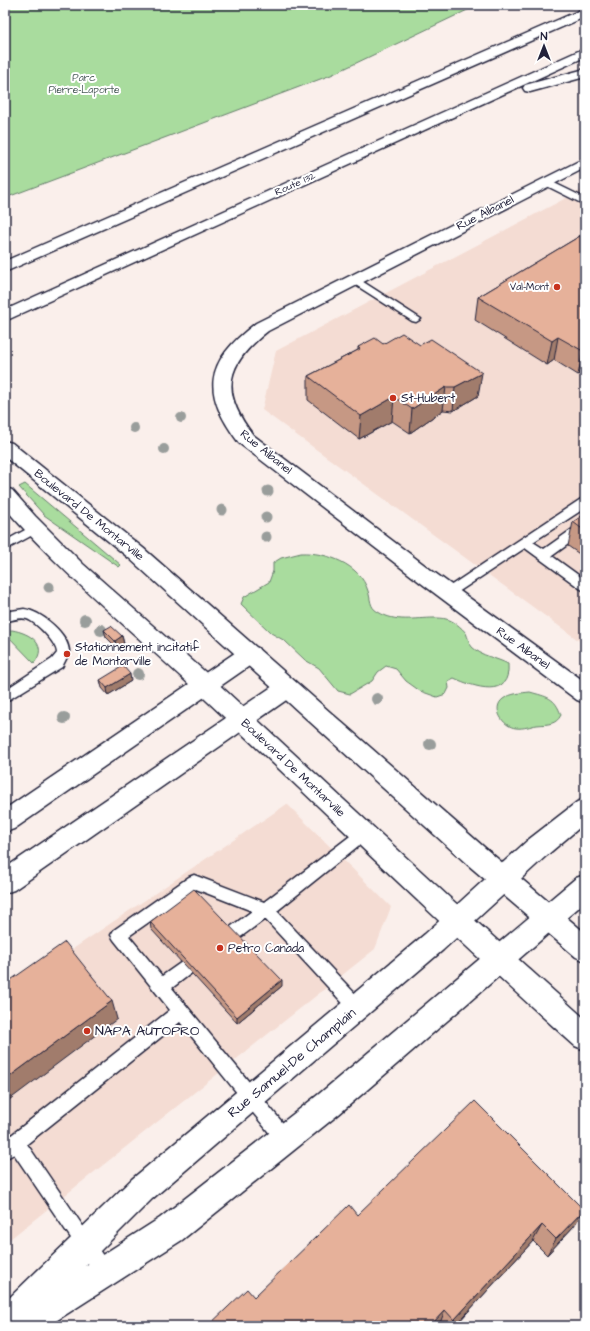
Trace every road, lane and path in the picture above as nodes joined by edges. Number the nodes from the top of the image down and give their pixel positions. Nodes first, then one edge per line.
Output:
1 (585, 12) edge
2 (585, 52) edge
3 (585, 73) edge
4 (473, 103) junction
5 (585, 162) edge
6 (546, 182) junction
7 (585, 202) edge
8 (5, 267) edge
9 (354, 280) junction
10 (5, 316) edge
11 (416, 319) dead end
12 (5, 447) edge
13 (5, 494) edge
14 (585, 502) edge
15 (585, 526) edge
16 (36, 528) junction
17 (525, 542) junction
18 (5, 546) edge
19 (543, 556) junction
20 (585, 586) edge
21 (448, 593) junction
22 (5, 617) edge
23 (250, 654) junction
24 (205, 684) junction
25 (287, 688) junction
26 (585, 694) edge
27 (5, 697) edge
28 (242, 720) junction
29 (585, 809) edge
30 (5, 822) edge
31 (363, 834) junction
32 (504, 880) junction
33 (5, 882) edge
34 (585, 886) edge
35 (266, 910) junction
36 (549, 917) junction
37 (457, 921) junction
38 (585, 949) edge
39 (498, 961) junction
40 (161, 986) junction
41 (358, 1007) junction
42 (181, 1011) junction
43 (585, 1037) edge
44 (251, 1097) junction
45 (285, 1139) junction
46 (11, 1146) edge
47 (86, 1245) junction
48 (104, 1272) junction
49 (5, 1324) edge
50 (20, 1326) edge

1 - 8 main road
2 - 4 main road, Route 132
3 - 4 main road
4 - 10 main road, Route 132
5 - 6 main road, Rue Albanel
6 - 7 lane
6 - 9 main road, Rue Albanel
9 - 11 lane
9 - 21 main road, Rue Albanel
12 - 23 main road, Boulevard De Montarville
13 - 16 main road, Boulevard De Montarville
14 - 17 lane
15 - 19 lane
16 - 18 lane
16 - 24 main road, Boulevard De Montarville
17 - 19 lane
17 - 21 lane
19 - 20 lane
21 - 26 main road, Rue Albanel
22 - 27 lane
23 - 24 main road
23 - 25 main road, Boulevard De Montarville
24 - 28 main road, Boulevard De Montarville
24 - 30 main road
25 - 28 main road
25 - 32 main road, Boulevard De Montarville
28 - 31 main road, Boulevard De Montarville
28 - 33 main road
29 - 32 main road, Rue Samuel-De Champlain
31 - 35 lane
31 - 37 main road, Boulevard De Montarville
32 - 36 main road, Boulevard De Montarville
32 - 37 main road, Rue Samuel-De Champlain
34 - 36 main road
35 - 40 lane
35 - 40 lane
35 - 41 lane
36 - 38 main road, Boulevard De Montarville
36 - 39 main road
37 - 39 main road, Boulevard De Montarville
37 - 41 main road, Rue Samuel-De Champlain
39 - 43 main road, Boulevard De Montarville
39 - 45 main road
40 - 42 lane
41 - 44 main road, Rue Samuel-De Champlain
42 - 44 lane
42 - 46 lane
44 - 45 lane
44 - 47 main road, Rue Samuel-De Champlain
45 - 48 main road
46 - 47 lane
47 - 48 lane
47 - 49 main road, Rue Samuel-De Champlain
48 - 50 main road

